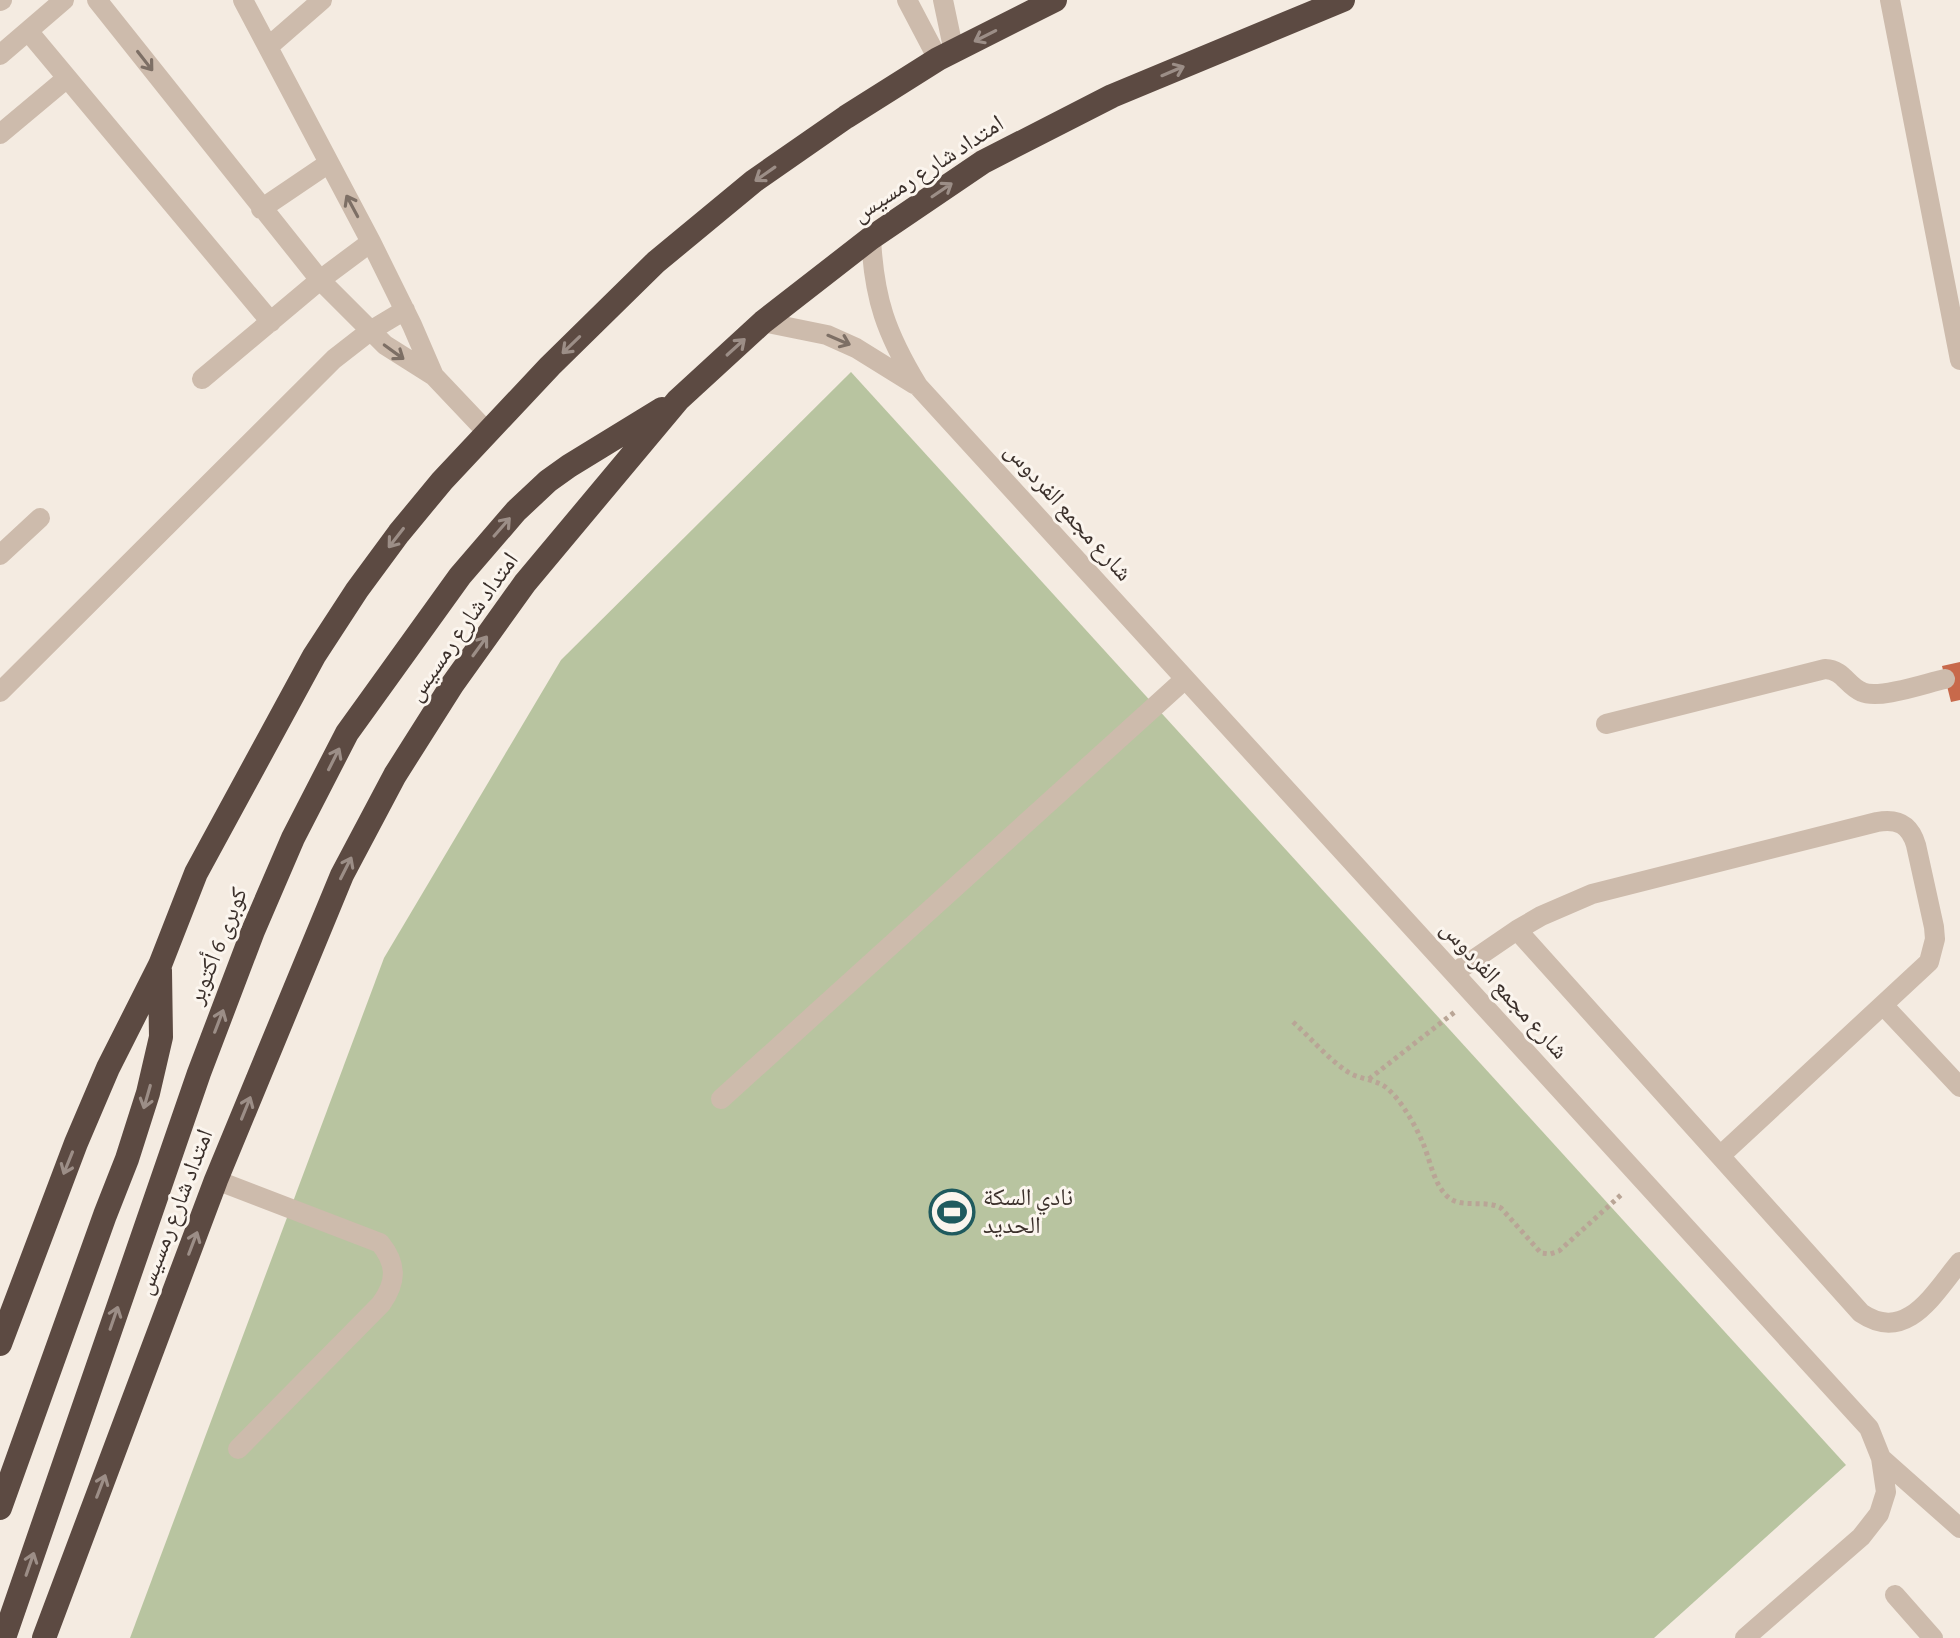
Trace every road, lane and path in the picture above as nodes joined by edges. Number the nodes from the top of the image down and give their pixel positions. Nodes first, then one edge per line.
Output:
1 (64, 0) edge
2 (97, 0) edge
3 (243, 0) edge
4 (322, 0) edge
5 (907, 0) edge
6 (943, 0) edge
7 (1055, 0) edge
8 (1343, 0) edge
9 (1890, 0) edge
10 (28, 31) junction
11 (268, 47) junction
12 (0, 55) edge
13 (946, 55) junction
14 (67, 78) junction
15 (0, 134) edge
16 (329, 163) junction
17 (261, 209) junction
18 (871, 238) junction
19 (371, 242) junction
20 (320, 280) junction
21 (405, 310) junction
22 (271, 322) junction
23 (763, 322) junction
24 (370, 331) junction
25 (1960, 360) edge
26 (434, 376) junction
27 (202, 379) dead end
28 (918, 386) junction
29 (678, 400) junction
30 (488, 433) junction
31 (40, 518) dead end
32 (0, 555) edge
33 (1185, 679) junction
34 (1945, 679) dead end
35 (0, 692) edge
36 (1606, 724) dead end
37 (1517, 930) junction
38 (160, 965) junction
39 (1454, 973) junction
40 (1474, 996) junction
41 (1883, 1005) junction
42 (1293, 1022) dead end
43 (1369, 1080) junction
44 (1960, 1087) edge
45 (721, 1099) dead end
46 (1720, 1156) junction
47 (1640, 1177) junction
48 (216, 1180) junction
49 (1960, 1262) edge
50 (0, 1344) edge
51 (238, 1449) dead end
52 (1881, 1458) junction
53 (0, 1508) edge
54 (1960, 1528) edge
55 (1895, 1595) dead end
56 (4, 1638) edge
57 (44, 1638) edge
58 (1745, 1638) edge
59 (1933, 1638) edge

1 - 10 street
2 -> 17 street
3 - 11 street
4 - 11 street
5 - 13 street
6 - 13 street
7 -> 13 highway
18 -> 8 highway, امتداد شارع رمسيس
9 - 25 street
10 - 12 street
10 - 14 street
11 - 16 street
13 -> 30 highway
14 - 15 street
14 - 22 street
16 - 17 street
19 -> 16 street
17 - 20 street
18 - 23 highway, امتداد شارع رمسيس
18 - 28 street, شارع مجمع الفردوس
19 - 20 street
19 - 21 street
20 - 22 street
20 - 24 street
21 - 24 street
21 - 26 street
22 - 27 street
23 -> 28 street, شارع مجمع الفردوس
29 -> 23 highway, امتداد شارع رمسيس
24 -> 26 street
24 - 35 street
26 - 30 street
28 - 33 street, شارع مجمع الفردوس
48 -> 29 highway, امتداد شارع رمسيس
56 -> 29 highway, كوبرى 6 أكتوبر
30 -> 38 highway
31 - 32 street
33 - 39 street, شارع مجمع الفردوس
33 - 45 street
34 - 36 street
37 - 39 street
37 - 41 street
37 - 46 street
38 -> 50 highway
38 -> 53 highway, كوبرى 6 أكتوبر
39 - 40 street, شارع مجمع الفردوس
40 - 43 path
40 - 47 street, شارع مجمع الفردوس
41 - 44 street
41 - 46 street
42 - 43 path
43 - 47 path
46 - 49 street
47 - 52 street, شارع مجمع الفردوس
48 - 51 street
57 -> 48 highway, امتداد شارع رمسيس
52 - 54 street
52 - 58 street, شارع مجمع الفردوس
55 - 59 street

